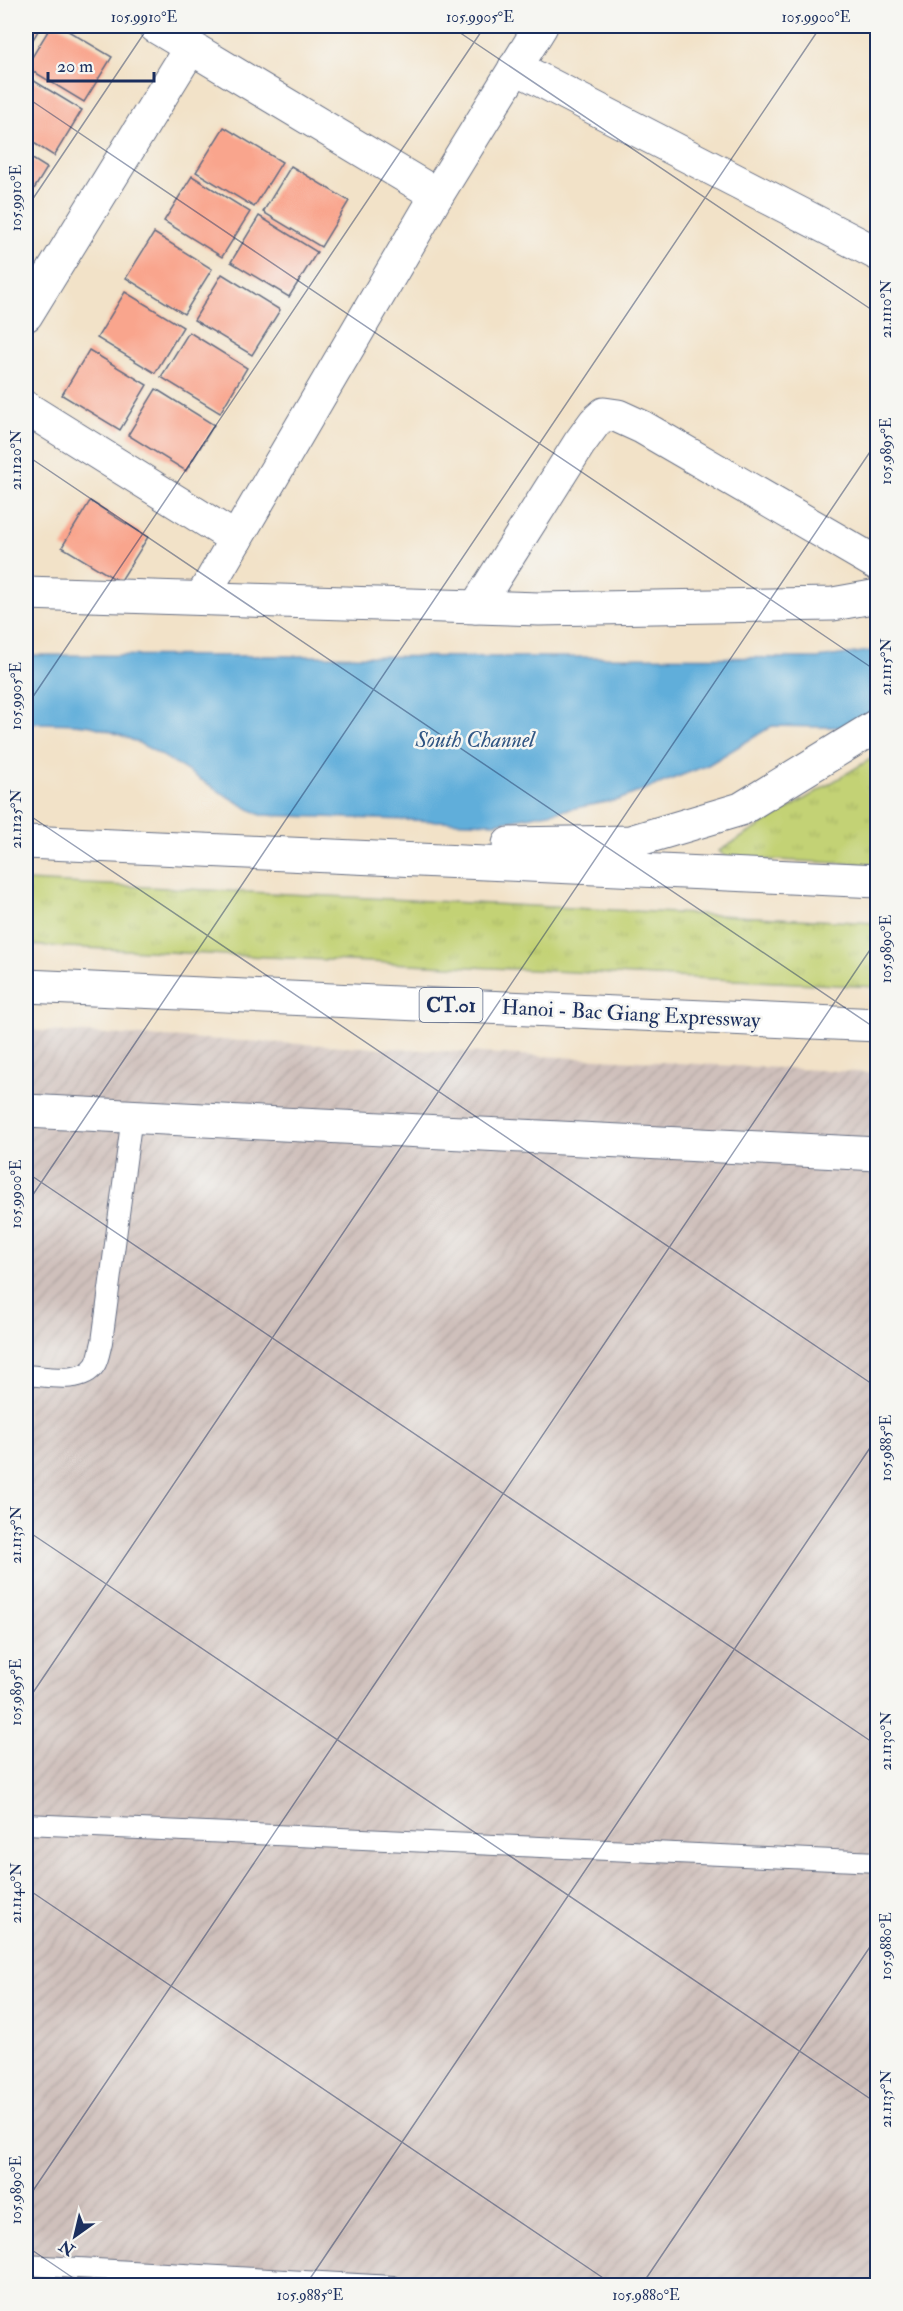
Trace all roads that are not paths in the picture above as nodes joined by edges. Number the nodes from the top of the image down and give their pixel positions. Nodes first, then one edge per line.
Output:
1 (155, 26) edge
2 (540, 26) edge
3 (191, 47) junction
4 (515, 67) junction
5 (437, 195) junction
6 (878, 254) edge
7 (26, 315) edge
8 (26, 408) edge
9 (236, 539) junction
10 (878, 564) edge
11 (26, 593) edge
12 (878, 596) edge
13 (202, 597) junction
14 (476, 607) junction
15 (878, 724) edge
16 (26, 842) edge
17 (176, 849) junction
18 (878, 881) edge
19 (26, 986) edge
20 (878, 1025) edge
21 (26, 1111) edge
22 (132, 1116) junction
23 (878, 1154) edge
24 (26, 1375) edge
25 (26, 1824) edge
26 (878, 1862) edge
27 (26, 2265) edge
28 (392, 2286) edge

1 - 3 main road
2 - 4 main road
3 - 5 main road
3 - 7 main road
4 - 5 main road
4 - 6 main road
5 - 9 main road
8 - 9 main road
9 - 13 main road
10 - 14 main road
11 - 13 main road
12 - 14 main road
13 - 14 main road
15 - 17 main road
16 - 17 main road
17 - 18 main road
19 - 20 main road, Hanoi - Bac Giang Expressway / CT.01
21 - 22 main road
22 - 23 main road
22 - 24 lane
25 - 26 lane
27 - 28 lane

